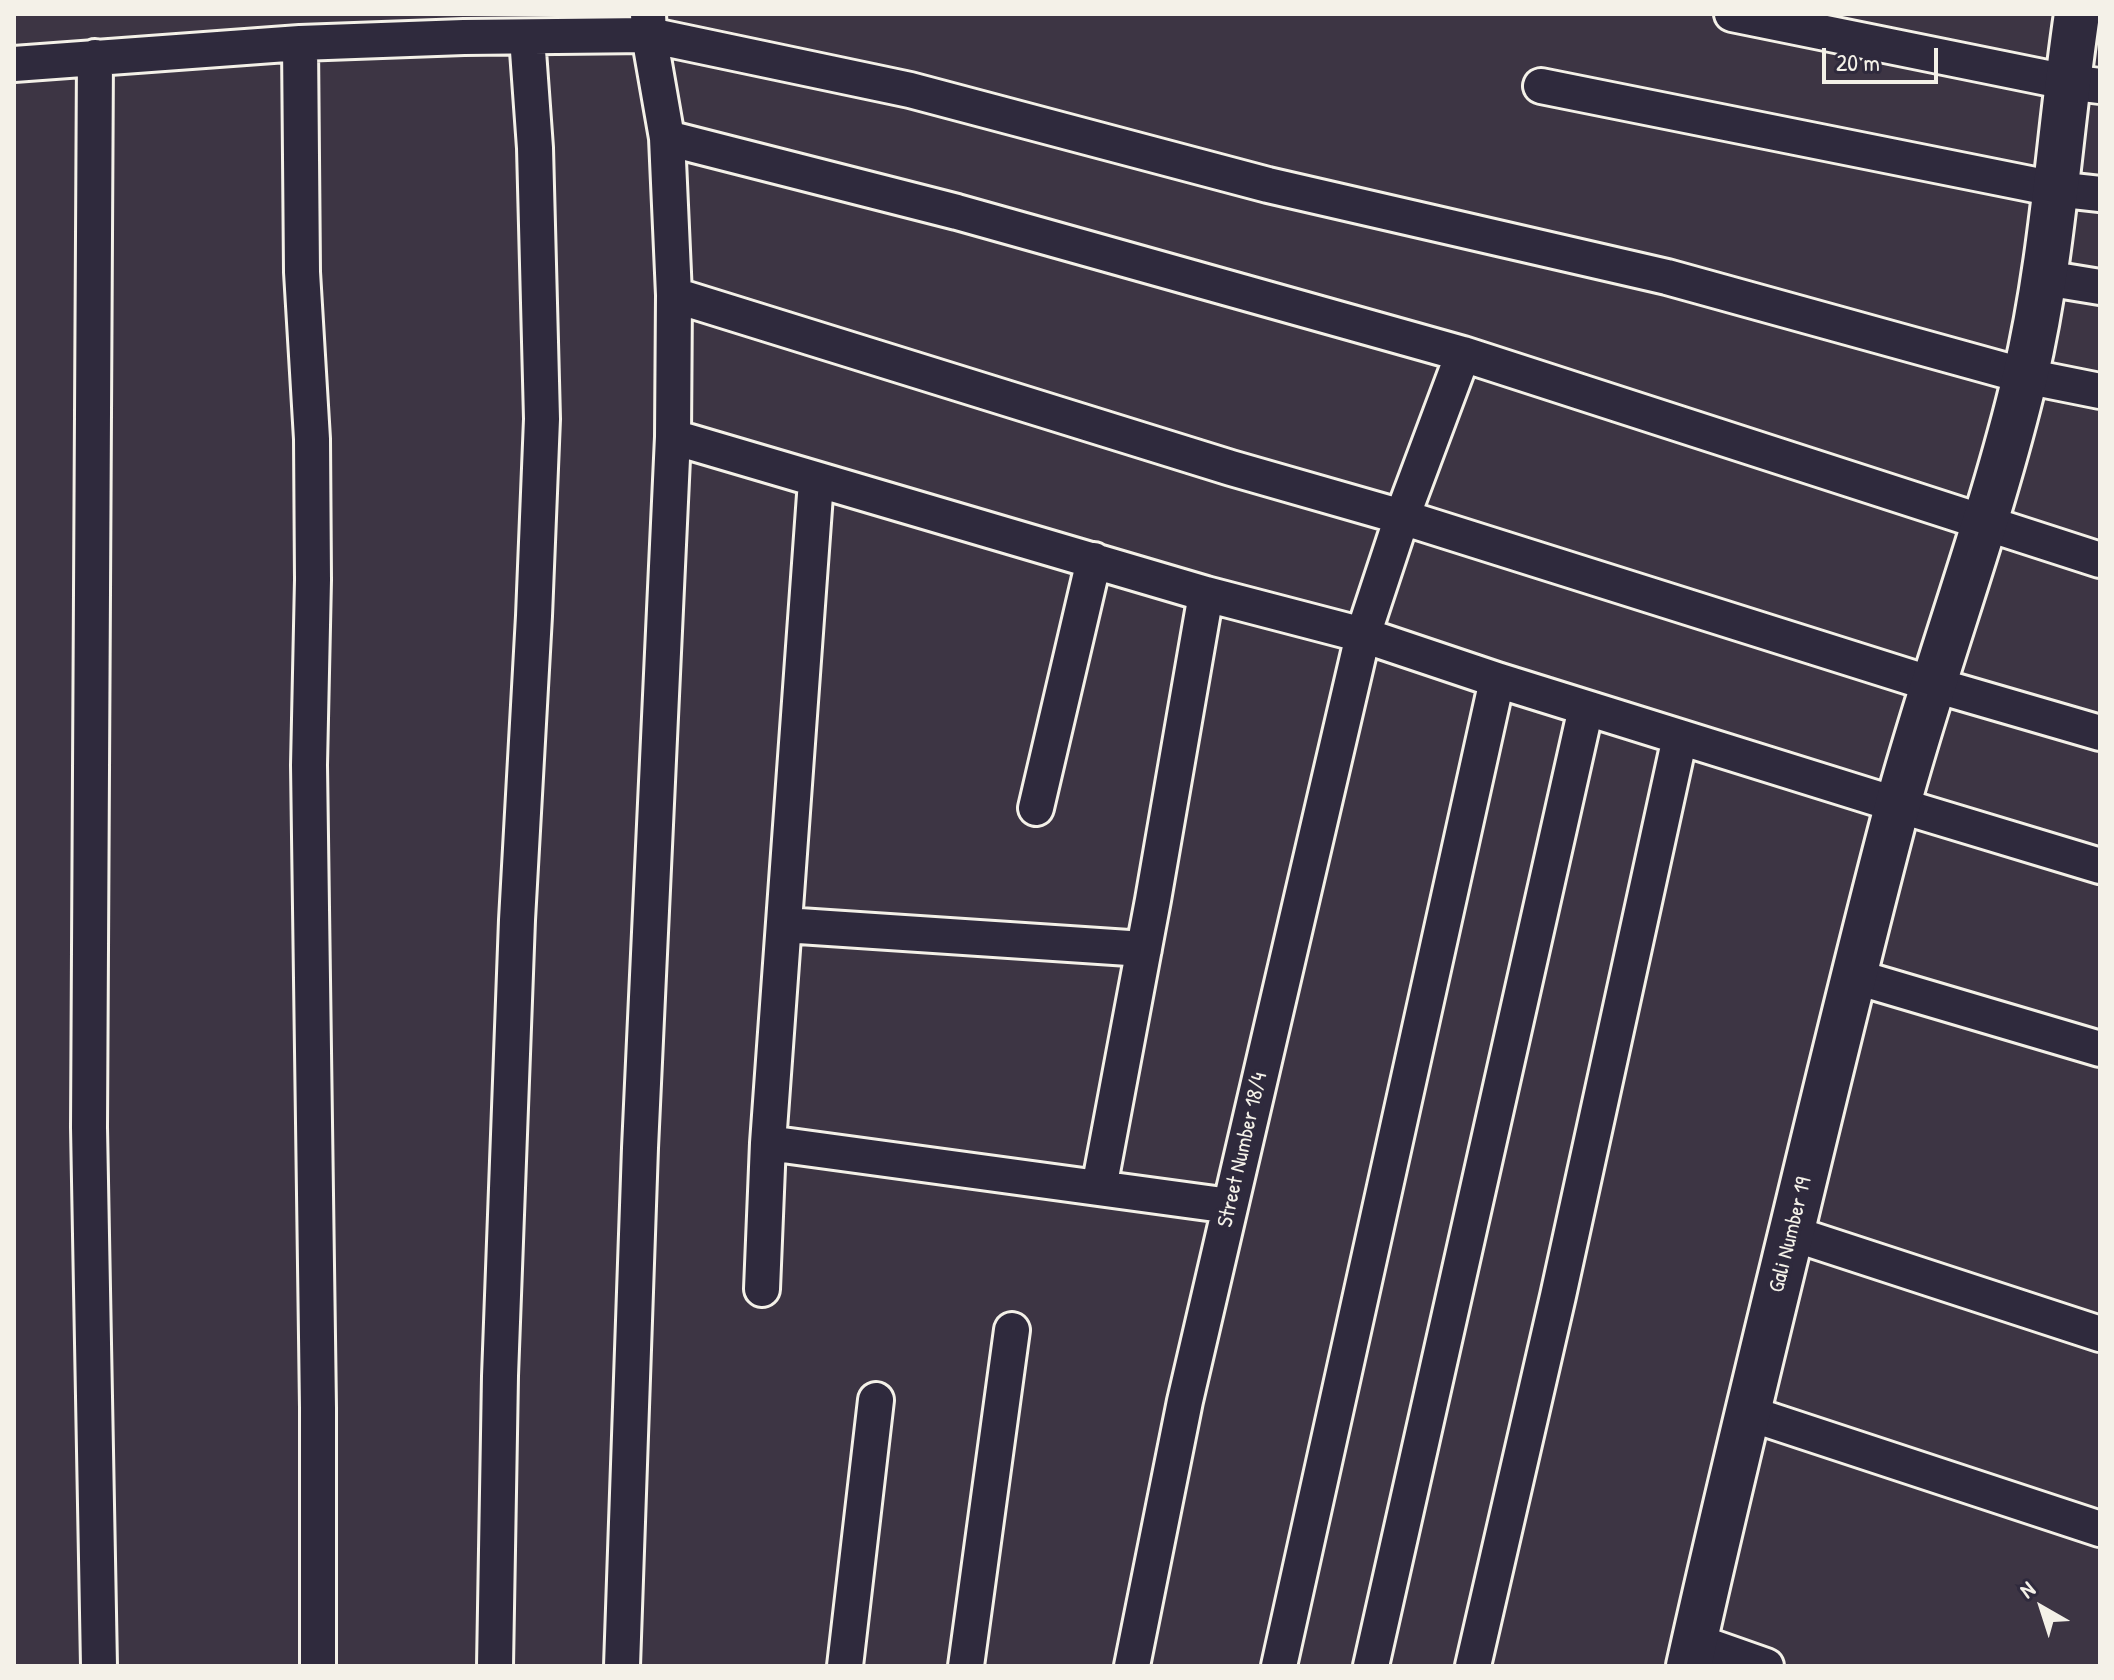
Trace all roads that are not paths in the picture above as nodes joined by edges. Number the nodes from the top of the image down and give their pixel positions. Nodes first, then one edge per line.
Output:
1 (1732, 14) edge
2 (2077, 14) edge
3 (648, 24) edge
4 (527, 37) junction
5 (300, 43) junction
6 (95, 57) junction
7 (14, 64) edge
8 (2084, 84) edge
9 (1541, 86) dead end
10 (667, 138) junction
11 (2055, 189) junction
12 (2100, 194) edge
13 (2045, 278) junction
14 (2100, 287) edge
15 (674, 295) junction
16 (1463, 354) junction
17 (2025, 376) junction
18 (2100, 391) edge
19 (673, 437) junction
20 (816, 481) junction
21 (1402, 517) junction
22 (1985, 522) junction
23 (1094, 560) junction
24 (2100, 560) edge
25 (1206, 594) junction
26 (1363, 635) junction
27 (1497, 680) junction
28 (1935, 685) junction
29 (1586, 708) junction
30 (2100, 733) edge
31 (1680, 737) junction
32 (1898, 805) junction
33 (1036, 808) dead end
34 (2100, 866) edge
35 (784, 925) junction
36 (1144, 949) junction
37 (1853, 976) junction
38 (2100, 1049) edge
39 (768, 1143) junction
40 (1099, 1188) junction
41 (1230, 1206) junction
42 (1791, 1233) junction
43 (762, 1289) dead end
44 (1012, 1330) dead end
45 (2100, 1334) edge
46 (876, 1400) dead end
47 (1748, 1413) junction
48 (2100, 1529) edge
49 (1692, 1654) edge
50 (99, 1666) edge
51 (318, 1666) edge
52 (495, 1666) edge
53 (622, 1666) edge
54 (845, 1666) edge
55 (966, 1666) edge
56 (1132, 1666) edge
57 (1279, 1666) edge
58 (1371, 1666) edge
59 (1473, 1666) edge
60 (1766, 1666) edge

1 - 8 street
2 - 8 street, Gali Number 19
3 - 4 street
3 - 10 street
3 - 17 street
4 - 5 street
4 - 52 street
5 - 6 street
5 - 51 street
6 - 7 street
6 - 50 street
8 - 11 street, Gali Number 19
9 - 11 street
10 - 15 street
10 - 16 street
11 - 12 street
11 - 13 street, Gali Number 19
13 - 14 street
13 - 17 street, Gali Number 19
15 - 19 street
15 - 21 street
16 - 21 street, Street Number 18/4
16 - 22 street
17 - 18 street
17 - 22 street, Gali Number 19
19 - 20 street
19 - 53 street
20 - 23 street
20 - 35 street
21 - 26 street, Street Number 18/4
21 - 28 street
22 - 24 street
22 - 28 street, Gali Number 19
23 - 25 street
23 - 33 street
25 - 26 street
25 - 36 street
26 - 27 street
26 - 41 street, Street Number 18/4
27 - 29 street
27 - 57 street
28 - 30 street
28 - 32 street, Gali Number 19
29 - 31 street
29 - 58 street
31 - 32 street
31 - 59 street
32 - 34 street
32 - 37 street, Gali Number 19
35 - 36 street
35 - 39 street
36 - 40 street
37 - 38 street
37 - 42 street, Gali Number 19
39 - 40 street
39 - 43 street
40 - 41 street
41 - 56 street, Street Number 18/4
42 - 45 street
42 - 47 street, Gali Number 19
44 - 55 street
46 - 54 street
47 - 48 street
47 - 49 street, Gali Number 19
49 - 60 street

